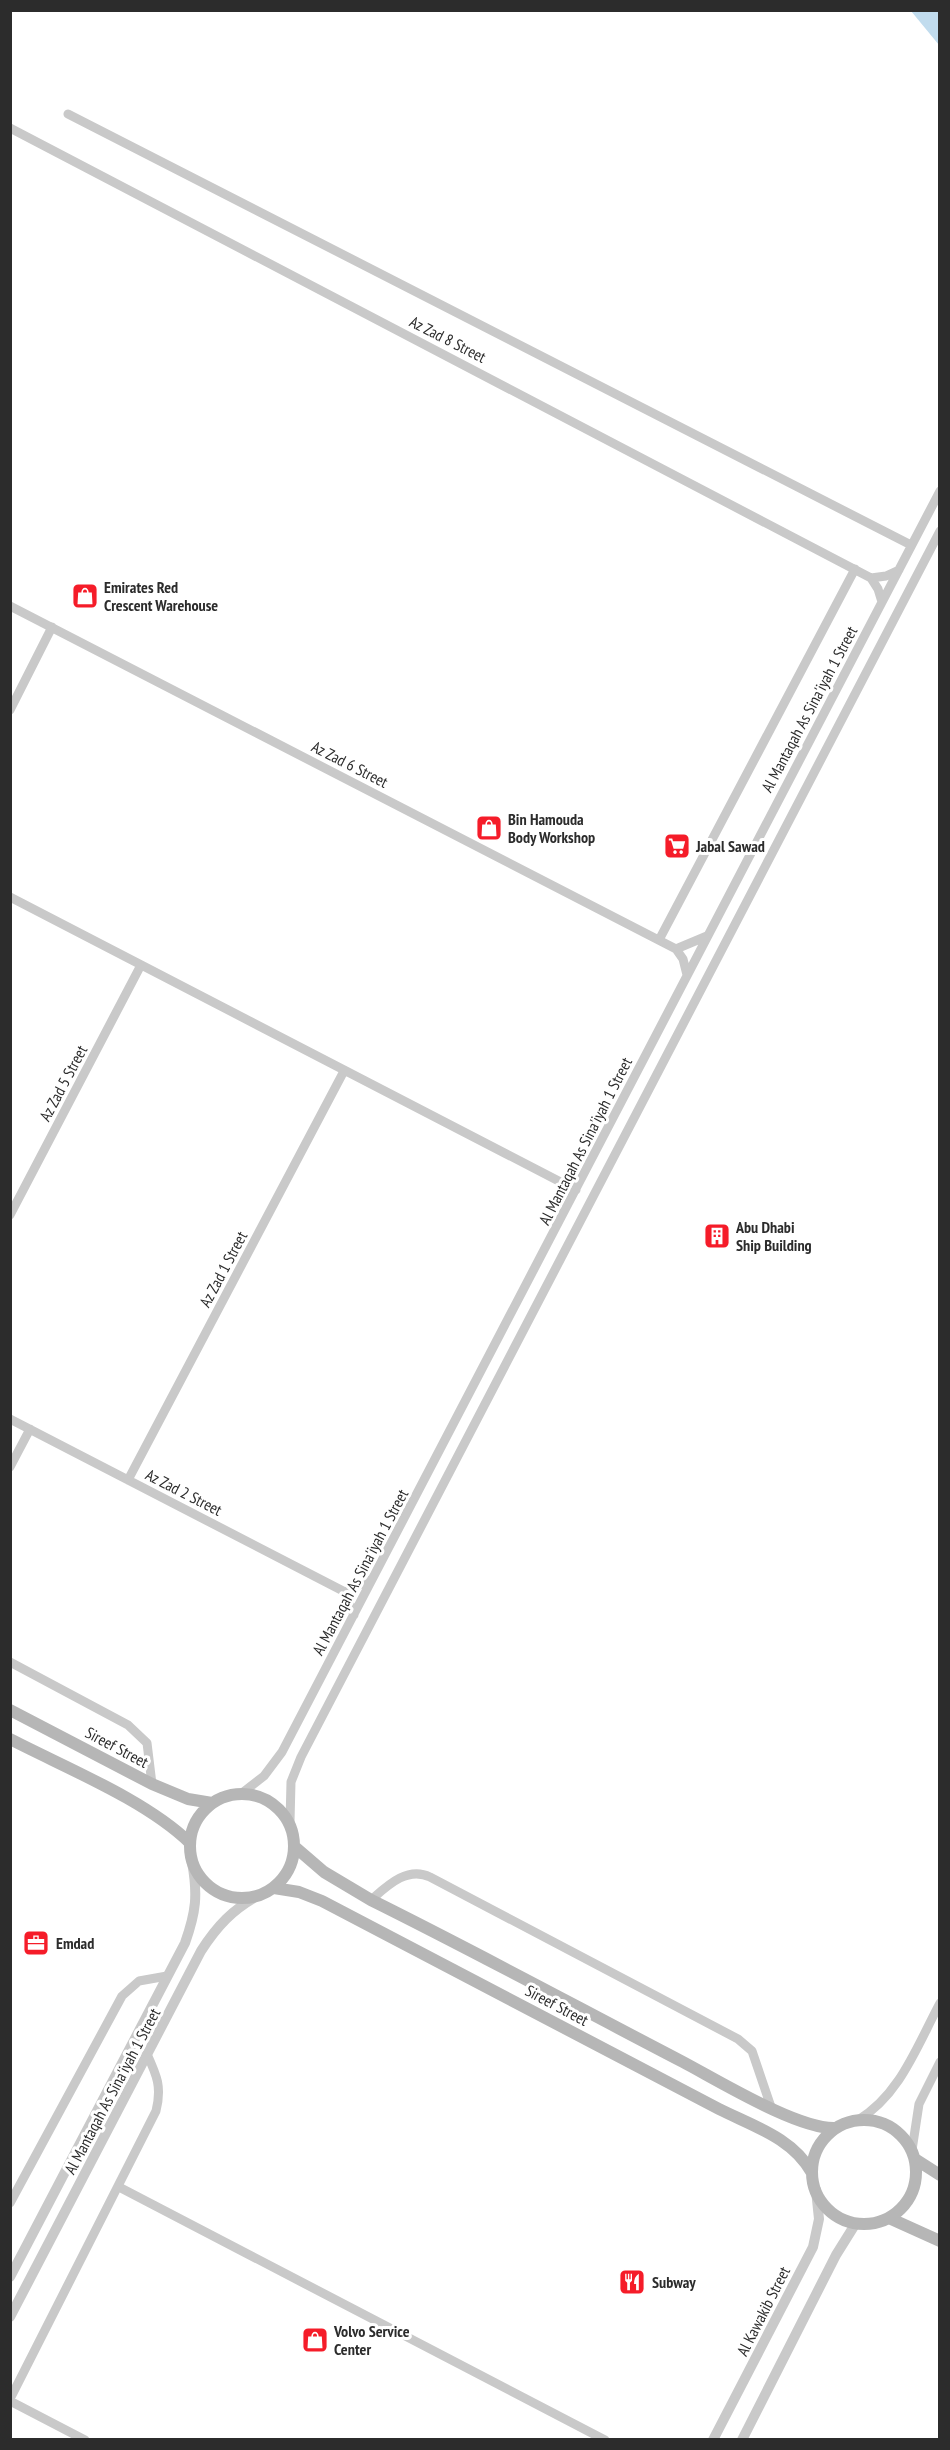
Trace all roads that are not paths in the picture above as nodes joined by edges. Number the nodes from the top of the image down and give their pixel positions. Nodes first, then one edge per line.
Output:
1 (68, 114) dead end
2 (10, 128) edge
3 (939, 491) edge
4 (939, 531) edge
5 (912, 545) junction
6 (855, 569) junction
7 (898, 570) junction
8 (871, 578) junction
9 (882, 602) junction
10 (10, 606) edge
11 (52, 627) junction
12 (10, 710) edge
13 (10, 897) edge
14 (708, 936) junction
15 (659, 940) junction
16 (676, 950) junction
17 (141, 965) junction
18 (687, 975) junction
19 (344, 1071) junction
20 (576, 1190) junction
21 (10, 1215) edge
22 (10, 1419) edge
23 (30, 1429) junction
24 (10, 1467) edge
25 (128, 1480) junction
26 (374, 1578) junction
27 (345, 1592) junction
28 (354, 1615) junction
29 (10, 1662) edge
30 (10, 1710) edge
31 (10, 1739) edge
32 (152, 1784) junction
33 (242, 1793) junction
34 (212, 1803) junction
35 (290, 1822) junction
36 (190, 1843) junction
37 (295, 1847) junction
38 (192, 1863) junction
39 (273, 1888) junction
40 (259, 1896) junction
41 (371, 1900) junction
42 (167, 1976) junction
43 (939, 2003) edge
44 (147, 2054) junction
45 (939, 2062) edge
46 (771, 2107) junction
47 (858, 2120) junction
48 (836, 2128) junction
49 (914, 2154) junction
50 (812, 2173) junction
51 (939, 2175) edge
52 (119, 2187) junction
53 (816, 2190) junction
54 (10, 2203) edge
55 (889, 2218) junction
56 (856, 2223) junction
57 (939, 2241) edge
58 (10, 2277) edge
59 (10, 2317) edge
60 (10, 2400) edge
61 (85, 2439) edge
62 (605, 2439) edge
63 (713, 2439) edge
64 (742, 2439) edge

1 - 5 street, Az Zad 8 Street
2 - 6 street, Az Zad 8 Street
3 - 5 street, Al Mantaqah As Sina'iyah 1 Street
4 - 35 street, Al Mantaqah As Sina'iyah 1 Street
5 - 7 street, Al Mantaqah As Sina'iyah 1 Street
6 - 8 street, Az Zad 8 Street
6 - 15 street
7 - 8 street
7 - 9 street, Al Mantaqah As Sina'iyah 1 Street
8 - 9 street
9 - 14 street, Al Mantaqah As Sina'iyah 1 Street
10 - 11 street, Az Zad 6 Street
11 - 12 street
11 - 15 street, Az Zad 6 Street
13 - 17 street
14 - 16 street
14 - 18 street, Al Mantaqah As Sina'iyah 1 Street
15 - 16 street, Az Zad 6 Street
16 - 18 street
17 - 19 street
17 - 21 street, Az Zad 5 Street
18 - 20 street, Al Mantaqah As Sina'iyah 1 Street
19 - 20 street
19 - 25 street, Az Zad 1 Street
20 - 26 street, Al Mantaqah As Sina'iyah 1 Street
22 - 23 street, Az Zad 2 Street
23 - 24 street
23 - 25 street, Az Zad 2 Street
25 - 27 street, Az Zad 2 Street
26 - 27 street
26 - 28 street, Al Mantaqah As Sina'iyah 1 Street
27 - 28 street
28 - 33 street, Al Mantaqah As Sina'iyah 1 Street
29 - 32 street
30 - 32 main road, Sireef Street
31 - 36 main road
32 - 34 main road, Sireef Street
33 - 34 main road
33 - 35 main road
34 - 36 main road
35 - 37 main road
36 - 38 main road
37 - 39 main road
37 - 41 main road, Sireef Street
38 - 40 main road
38 - 42 street, Al Mantaqah As Sina'iyah 1 Street
39 - 40 main road
39 - 50 main road, Sireef Street
40 - 44 street, Al Mantaqah As Sina'iyah 1 Street
41 - 46 main road, Sireef Street
41 - 46 street
42 - 54 street
42 - 58 street, Al Mantaqah As Sina'iyah 1 Street
43 - 47 street
44 - 52 street
44 - 59 street, Al Mantaqah As Sina'iyah 1 Street
45 - 49 street
46 - 48 main road, Sireef Street
47 - 48 main road
47 - 49 main road
48 - 50 main road
49 - 51 main road
49 - 55 main road
50 - 53 main road
52 - 60 street
52 - 62 street
53 - 56 main road
53 - 63 street, Al Kawakib Street
55 - 56 main road
55 - 57 main road
56 - 64 street
60 - 61 street

